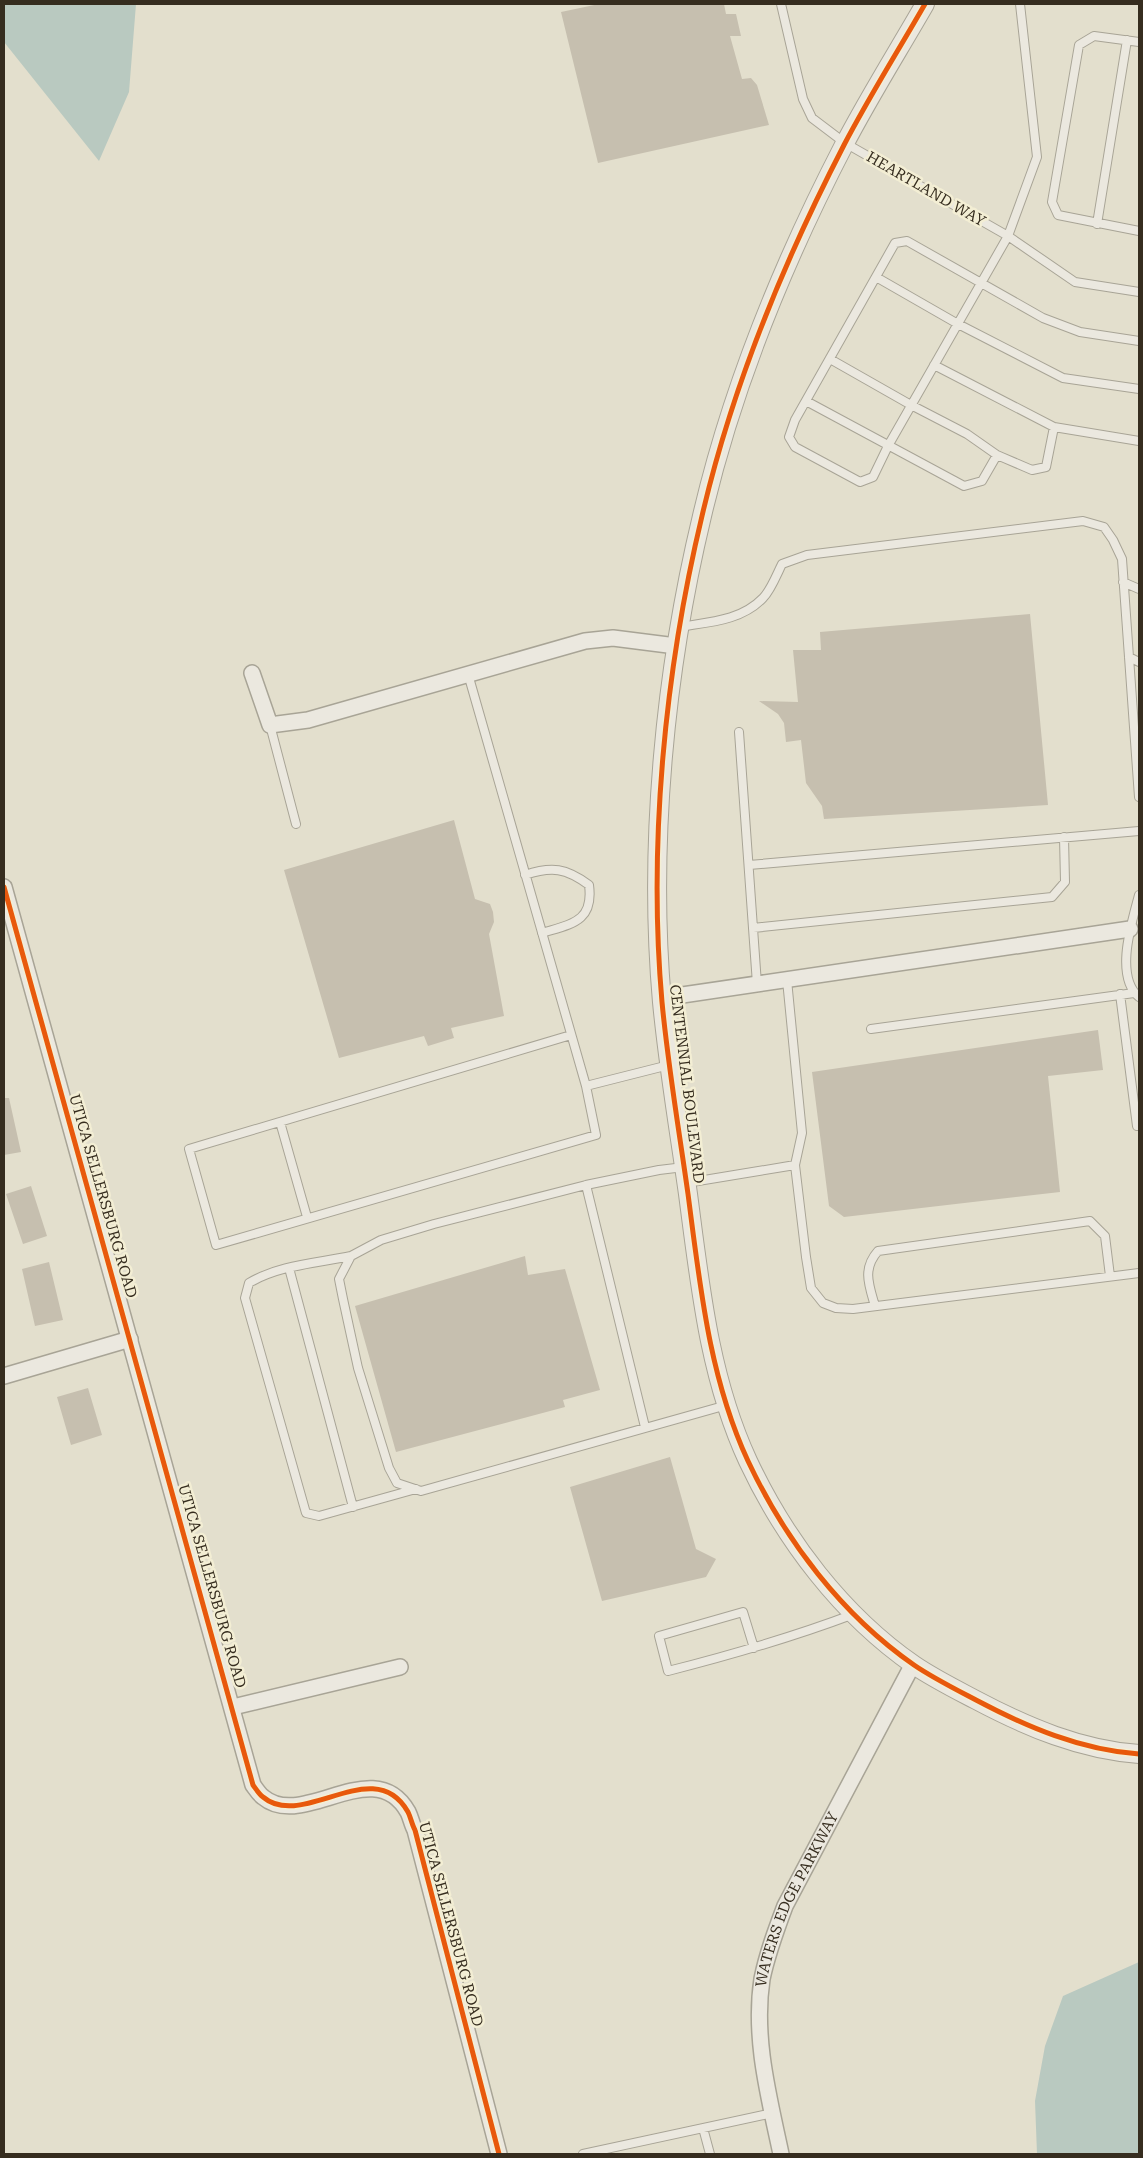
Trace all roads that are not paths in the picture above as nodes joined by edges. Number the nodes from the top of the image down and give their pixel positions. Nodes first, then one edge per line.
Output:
1 (781, 4) edge
2 (925, 4) edge
3 (1020, 4) edge
4 (1127, 40) junction
5 (1139, 42) edge
6 (845, 143) junction
7 (1096, 224) junction
8 (1139, 231) edge
9 (1008, 236) junction
10 (876, 277) junction
11 (981, 283) junction
12 (1139, 292) edge
13 (958, 324) junction
14 (1139, 341) edge
15 (830, 359) junction
16 (934, 365) junction
17 (1139, 390) edge
18 (806, 401) junction
19 (911, 405) junction
20 (1054, 427) junction
21 (1139, 441) edge
22 (888, 446) junction
23 (997, 455) junction
24 (1123, 582) junction
25 (1139, 589) edge
26 (679, 627) junction
27 (676, 646) junction
28 (1129, 657) junction
29 (1139, 662) edge
30 (252, 673) dead end
31 (468, 674) junction
32 (270, 725) junction
33 (739, 732) dead end
34 (1137, 734) edge
35 (1139, 786) edge
36 (1139, 797) edge
37 (296, 824) dead end
38 (1139, 831) edge
39 (1064, 837) junction
40 (749, 865) junction
41 (526, 875) junction
42 (4, 886) edge
43 (1139, 895) edge
44 (753, 928) junction
45 (1130, 929) junction
46 (542, 933) junction
47 (786, 980) junction
48 (757, 984) junction
49 (1120, 994) junction
50 (1137, 995) edge
51 (662, 998) junction
52 (871, 1029) dead end
53 (571, 1035) junction
54 (669, 1065) junction
55 (586, 1086) junction
56 (280, 1122) junction
57 (1137, 1126) dead end
58 (795, 1165) junction
59 (685, 1175) junction
60 (586, 1185) junction
61 (307, 1217) junction
62 (352, 1256) junction
63 (289, 1268) junction
64 (1139, 1273) edge
65 (1110, 1276) junction
66 (875, 1306) junction
67 (130, 1339) junction
68 (4, 1376) edge
69 (727, 1405) junction
70 (645, 1427) junction
71 (416, 1489) junction
72 (353, 1507) junction
73 (854, 1614) junction
74 (754, 1648) junction
75 (913, 1664) junction
76 (400, 1667) dead end
77 (233, 1707) junction
78 (1139, 1754) edge
79 (772, 2113) junction
80 (703, 2128) junction
81 (500, 2154) edge
82 (583, 2154) edge
83 (710, 2154) edge
84 (781, 2154) edge

1 - 6 lane, HEARTLAND WAY
2 - 6 street, CENTENNIAL BOULEVARD
3 - 9 lane
4 - 5 lane
4 - 7 lane
4 - 7 lane
6 - 9 lane, HEARTLAND WAY
6 - 26 street, CENTENNIAL BOULEVARD
7 - 8 lane
9 - 11 lane
9 - 12 lane, HEARTLAND WAY
10 - 11 lane
10 - 13 lane
10 - 15 lane
11 - 13 lane
11 - 14 lane
13 - 16 lane
13 - 17 lane
15 - 18 lane
15 - 19 lane
16 - 19 lane
16 - 20 lane
18 - 22 lane
18 - 22 lane
19 - 22 lane
19 - 23 lane
20 - 21 lane
20 - 23 lane
22 - 23 lane
24 - 25 lane
24 - 26 lane
24 - 28 lane
26 - 27 street, CENTENNIAL BOULEVARD
27 - 31 street
27 - 51 street, CENTENNIAL BOULEVARD
28 - 29 lane
28 - 34 lane
30 - 32 street
31 - 32 street
31 - 41 lane
32 - 37 lane
33 - 40 lane
34 - 35 lane
35 - 36 lane
38 - 39 lane
39 - 40 lane
39 - 44 lane
40 - 44 lane
41 - 46 lane
41 - 46 lane
42 - 67 street, UTICA SELLERSBURG ROAD
43 - 45 lane
44 - 48 lane
45 - 47 street
45 - 50 lane
46 - 53 lane
47 - 48 street
47 - 58 lane
48 - 51 street
49 - 50 lane
49 - 52 lane
49 - 57 lane
51 - 54 street, CENTENNIAL BOULEVARD
53 - 55 lane
53 - 56 lane
54 - 55 lane
54 - 59 street, CENTENNIAL BOULEVARD
55 - 61 lane
56 - 61 lane
56 - 61 lane
58 - 59 lane
58 - 66 lane
59 - 60 lane
59 - 69 street, CENTENNIAL BOULEVARD
60 - 62 lane
60 - 70 lane
62 - 63 lane
62 - 71 lane
63 - 72 lane
63 - 72 lane
64 - 65 lane
65 - 66 lane
65 - 66 lane
67 - 68 street
67 - 77 street, UTICA SELLERSBURG ROAD
69 - 70 lane
69 - 73 street, CENTENNIAL BOULEVARD
70 - 71 lane
71 - 72 lane
73 - 74 lane
73 - 75 street, CENTENNIAL BOULEVARD
74 - 74 lane
75 - 78 street, CENTENNIAL BOULEVARD
75 - 79 street, WATERS EDGE PARKWAY
76 - 77 street
77 - 81 street, UTICA SELLERSBURG ROAD
79 - 80 lane
79 - 84 street, WATERS EDGE PARKWAY
80 - 82 lane
80 - 83 lane

